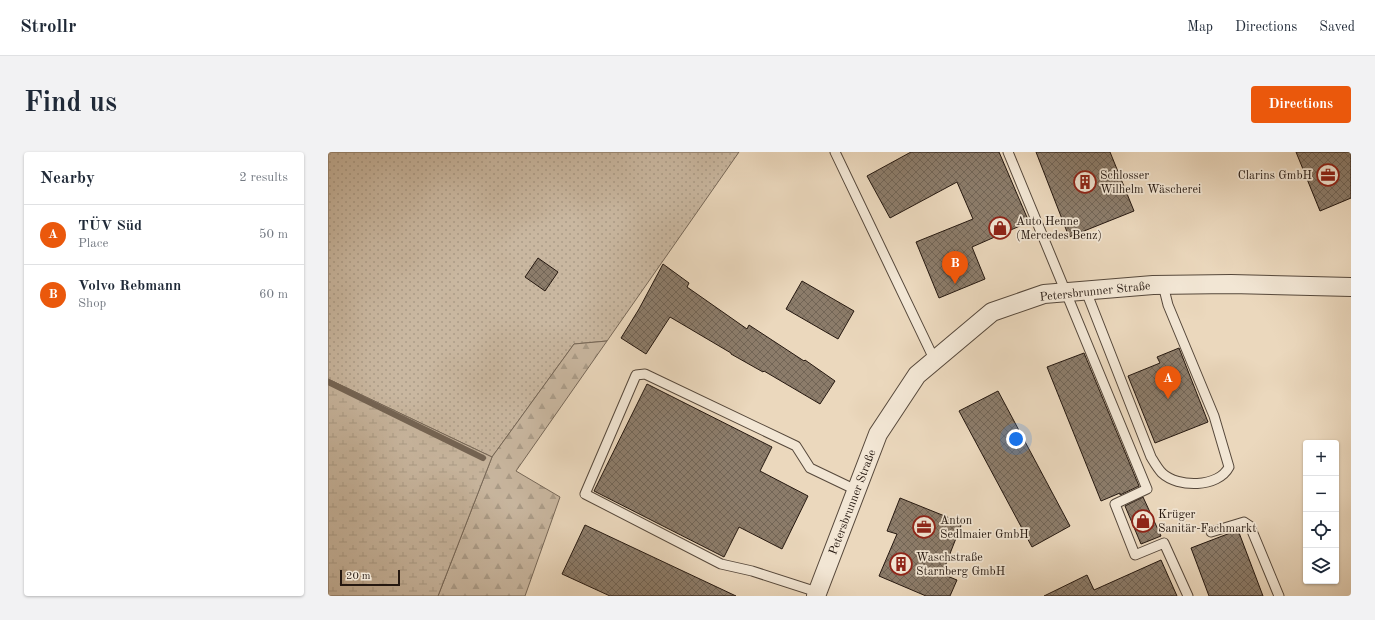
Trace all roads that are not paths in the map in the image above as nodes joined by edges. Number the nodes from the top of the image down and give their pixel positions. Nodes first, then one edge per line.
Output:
1 (835, 152) edge
2 (1008, 152) edge
3 (1163, 285) junction
4 (1351, 287) edge
5 (1086, 291) junction
6 (1065, 292) junction
7 (935, 361) junction
8 (856, 490) junction
9 (1211, 532) dead end
10 (817, 594) edge
11 (1188, 596) edge
12 (1279, 596) edge

1 - 7 lane
2 - 6 lane
3 - 4 street, Petersbrunner Straße
3 - 5 street, Petersbrunner Straße
3 - 5 lane
5 - 6 street, Petersbrunner Straße
6 - 7 street, Petersbrunner Straße
6 - 11 lane
7 - 8 street, Petersbrunner Straße
8 - 10 street, Petersbrunner Straße
8 - 10 lane
9 - 12 lane

